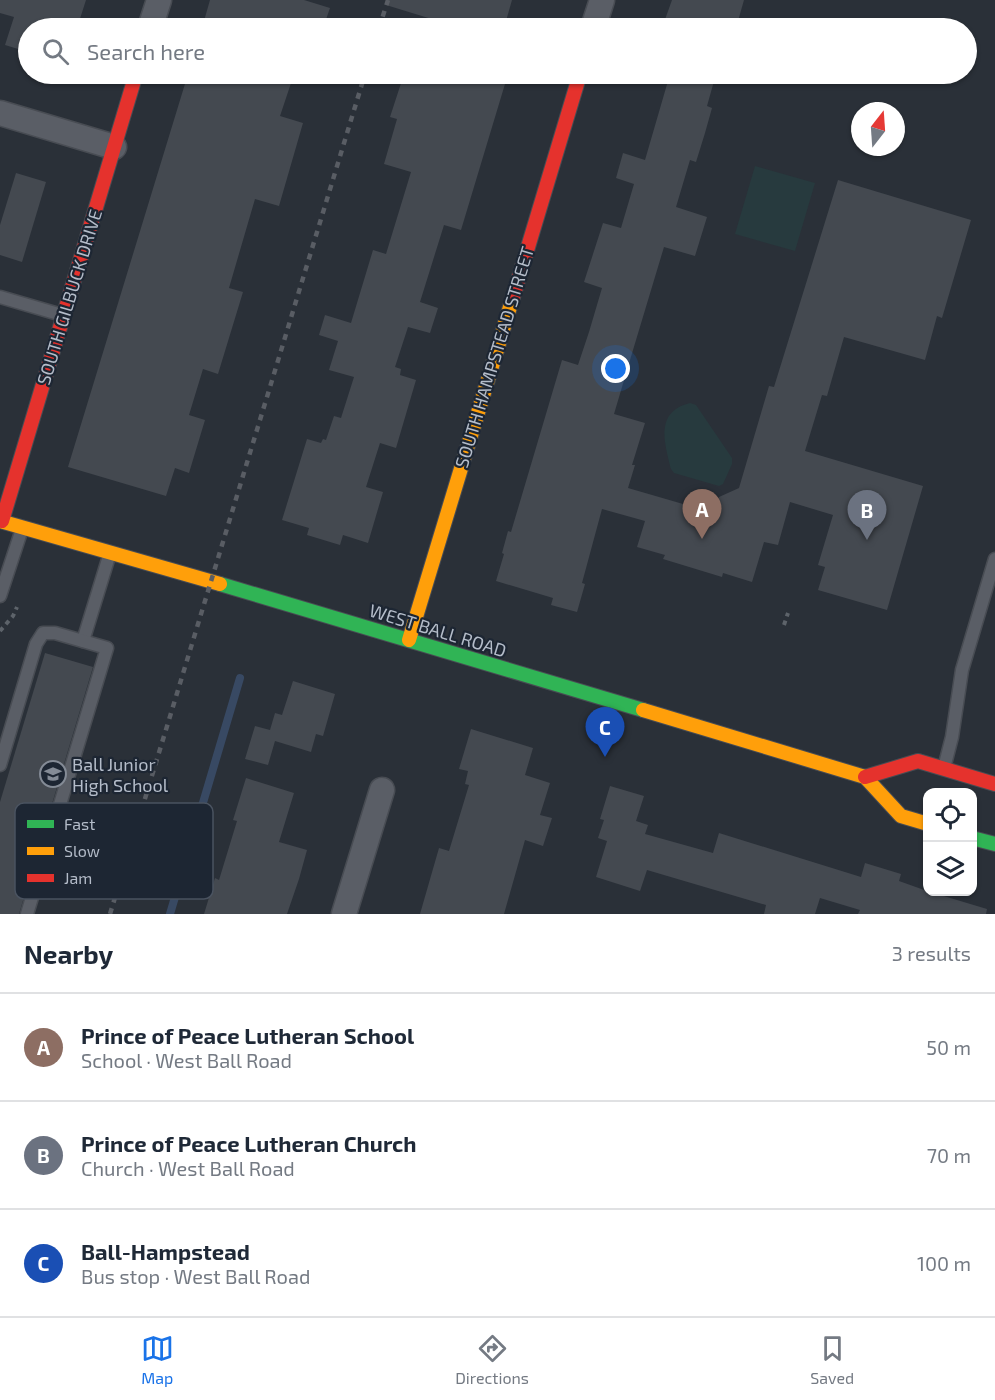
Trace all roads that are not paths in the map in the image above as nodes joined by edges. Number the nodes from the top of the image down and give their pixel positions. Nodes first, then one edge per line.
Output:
1 (159, 0) edge
2 (602, 0) edge
3 (153, 18) edge
4 (596, 18) edge
5 (133, 84) edge
6 (577, 84) edge
7 (0, 113) edge
8 (114, 147) junction
9 (0, 297) edge
10 (63, 316) junction
11 (1, 521) edge
12 (23, 527) junction
13 (110, 552) junction
14 (995, 560) edge
15 (0, 596) edge
16 (409, 640) junction
17 (83, 641) junction
18 (0, 765) edge
19 (944, 769) junction
20 (865, 777) junction
21 (995, 784) edge
22 (382, 790) dead end
23 (60, 803) edge
24 (923, 823) edge
25 (977, 839) edge
26 (995, 844) edge
27 (32, 899) edge
28 (27, 914) edge
29 (344, 914) edge

1 - 3 street
2 - 4 street
5 - 8 main road, SOUTH GILBUCK DRIVE
6 - 16 main road, SOUTH HAMPSTEAD STREET
7 - 8 street
8 - 10 main road, SOUTH GILBUCK DRIVE
9 - 10 lane
10 - 11 main road, SOUTH GILBUCK DRIVE
11 - 12 main road, WEST BALL ROAD
12 - 13 main road, WEST BALL ROAD
12 - 15 lane
13 - 16 main road, WEST BALL ROAD
13 - 17 lane
14 - 19 lane
16 - 20 main road, WEST BALL ROAD
17 - 18 lane
17 - 23 lane
19 - 20 main road
19 - 21 main road
20 - 24 main road
22 - 29 street
25 - 26 main road
27 - 28 lane

